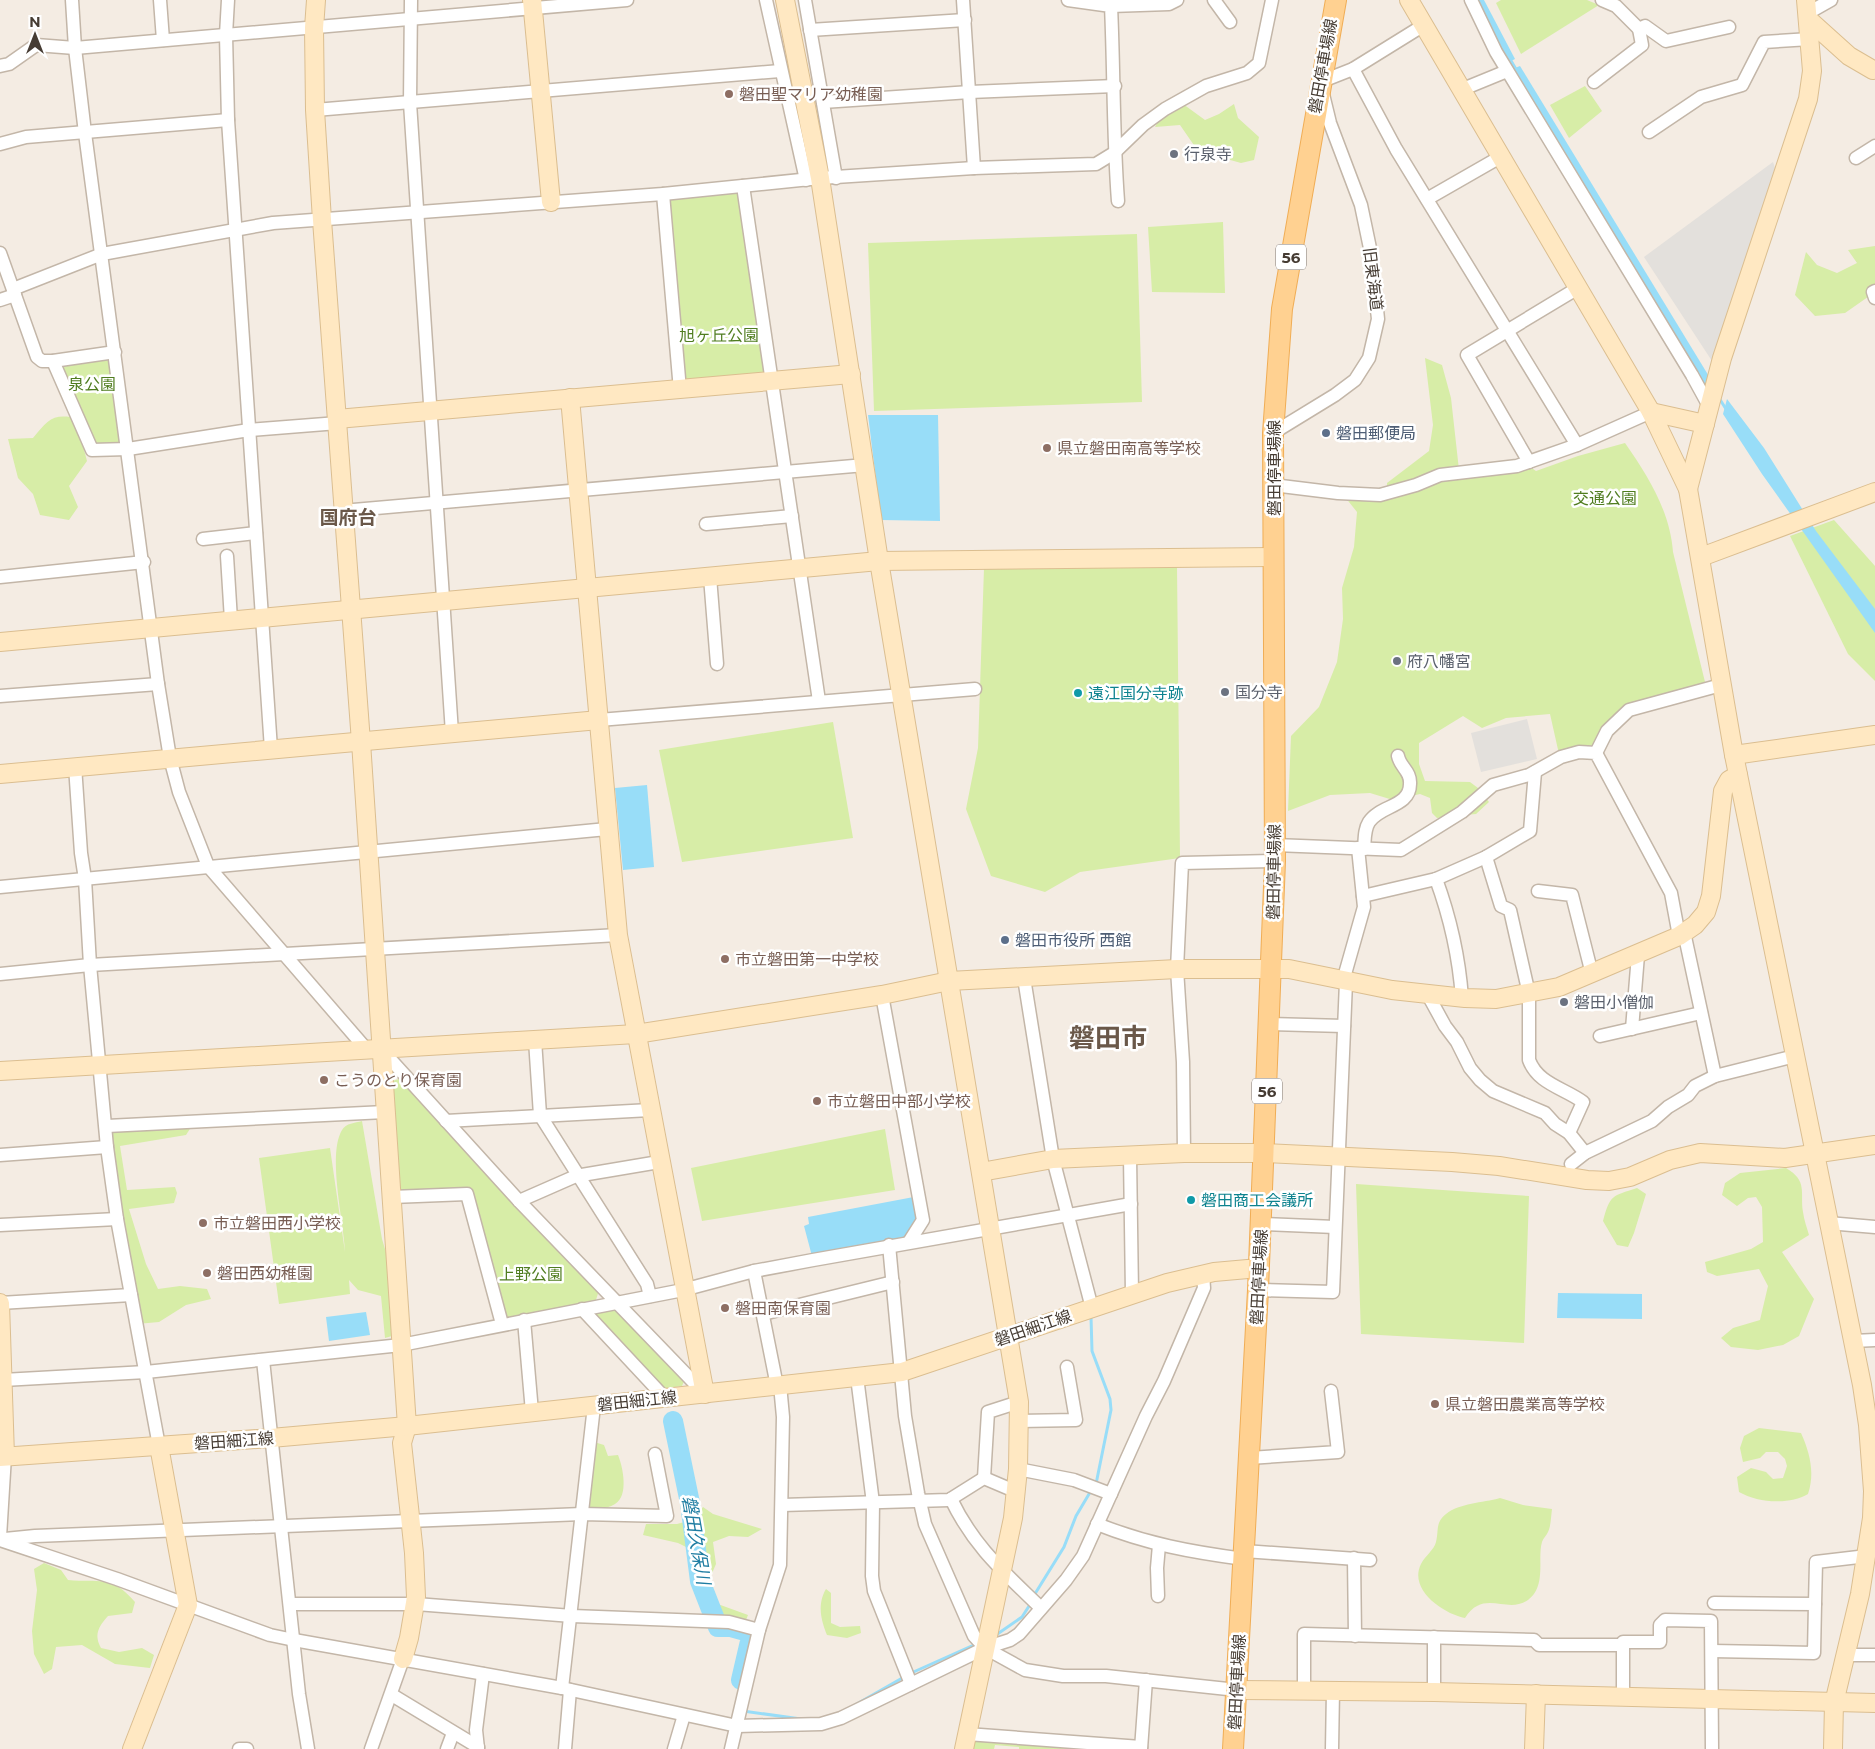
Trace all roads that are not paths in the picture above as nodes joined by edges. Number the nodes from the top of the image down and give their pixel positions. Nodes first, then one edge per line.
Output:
1 (72, 0) edge
2 (160, 0) edge
3 (228, 0) edge
4 (316, 0) edge
5 (411, 0) edge
6 (627, 0) edge
7 (766, 0) edge
8 (785, 0) edge
9 (805, 0) edge
10 (963, 0) edge
11 (1068, 0) edge
12 (1176, 0) edge
13 (1214, 0) edge
14 (1272, 0) edge
15 (1336, 0) edge
16 (1409, 0) edge
17 (1470, 0) edge
18 (1602, 0) edge
19 (1831, 0) edge
20 (532, 4) edge
21 (1111, 6) junction
22 (1808, 11) edge
23 (409, 18) junction
24 (964, 20) junction
25 (1230, 22) dead end
26 (1424, 26) junction
27 (1729, 27) dead end
28 (314, 28) junction
29 (1639, 29) junction
30 (810, 30) junction
31 (226, 34) junction
32 (1810, 39) junction
33 (163, 40) junction
34 (75, 48) junction
35 (0, 66) edge
36 (1353, 69) junction
37 (1874, 70) edge
38 (780, 71) junction
39 (1507, 71) junction
40 (1320, 82) junction
41 (1594, 82) dead end
42 (1115, 86) junction
43 (1463, 89) junction
44 (542, 92) junction
45 (970, 92) junction
46 (823, 102) junction
47 (410, 103) junction
48 (315, 110) junction
49 (228, 120) junction
50 (85, 132) junction
51 (1649, 132) dead end
52 (0, 144) edge
53 (1875, 146) edge
54 (1114, 154) junction
55 (1502, 156) junction
56 (1856, 158) dead end
57 (974, 168) junction
58 (821, 179) junction
59 (743, 186) junction
60 (663, 194) junction
61 (1427, 199) junction
62 (1118, 201) dead end
63 (552, 202) junction
64 (416, 213) junction
65 (322, 220) junction
66 (235, 229) junction
67 (0, 253) edge
68 (102, 254) junction
69 (1578, 288) junction
70 (14, 292) junction
71 (1875, 292) edge
72 (1875, 298) edge
73 (0, 300) edge
74 (1508, 329) junction
75 (115, 352) junction
76 (53, 361) junction
77 (851, 374) junction
78 (772, 381) junction
79 (680, 390) junction
80 (570, 398) junction
81 (1710, 404) junction
82 (430, 410) junction
83 (1651, 412) junction
84 (338, 421) junction
85 (1704, 424) junction
86 (249, 430) junction
87 (1273, 433) junction
88 (1578, 445) junction
89 (128, 449) junction
90 (1529, 462) junction
91 (865, 465) junction
92 (785, 472) junction
93 (1273, 485) junction
94 (1688, 489) junction
95 (577, 490) junction
96 (1875, 492) edge
97 (437, 503) junction
98 (342, 511) junction
99 (792, 516) junction
100 (706, 524) dead end
101 (256, 533) junction
102 (203, 539) dead end
103 (227, 556) dead end
104 (1273, 557) junction
105 (1701, 557) junction
106 (879, 561) junction
107 (144, 562) junction
108 (799, 569) junction
109 (0, 577) edge
110 (710, 577) junction
111 (586, 588) junction
112 (444, 602) junction
113 (351, 610) junction
114 (262, 617) junction
115 (231, 620) junction
116 (152, 628) junction
117 (0, 642) edge
118 (717, 664) dead end
119 (158, 684) junction
120 (1721, 685) junction
121 (975, 689) dead end
122 (902, 694) junction
123 (0, 696) edge
124 (819, 701) junction
125 (599, 720) junction
126 (452, 733) junction
127 (1875, 734) edge
128 (362, 742) junction
129 (271, 749) junction
130 (1596, 753) junction
131 (1734, 755) junction
132 (1398, 756) dead end
133 (170, 758) junction
134 (75, 766) junction
135 (1535, 772) junction
136 (0, 774) edge
137 (1738, 776) junction
138 (607, 829) junction
139 (1361, 848) junction
140 (368, 852) junction
141 (1275, 853) junction
142 (1486, 857) junction
143 (208, 866) junction
144 (1436, 878) junction
145 (85, 880) junction
146 (0, 887) edge
147 (1538, 892) dead end
148 (1363, 896) junction
149 (1681, 934) junction
150 (618, 935) junction
151 (374, 949) junction
152 (283, 954) junction
153 (1638, 955) junction
154 (90, 965) junction
155 (1177, 968) junction
156 (1271, 969) junction
157 (0, 974) edge
158 (1592, 974) junction
159 (1024, 978) junction
160 (949, 981) junction
161 (1344, 982) junction
162 (1529, 994) junction
163 (882, 995) junction
164 (1428, 995) junction
165 (1462, 998) junction
166 (1701, 1013) junction
167 (1269, 1024) junction
168 (1344, 1026) junction
169 (1632, 1029) junction
170 (636, 1034) junction
171 (1600, 1036) dead end
172 (535, 1040) junction
173 (374, 1049) junction
174 (1795, 1056) junction
175 (100, 1066) junction
176 (0, 1071) edge
177 (1715, 1076) junction
178 (650, 1110) junction
179 (385, 1112) junction
180 (540, 1115) junction
181 (446, 1121) junction
182 (107, 1126) junction
183 (1569, 1133) junction
184 (1875, 1145) edge
185 (108, 1147) junction
186 (1184, 1153) junction
187 (1265, 1153) junction
188 (1585, 1153) junction
189 (0, 1154) edge
190 (1814, 1155) junction
191 (1130, 1156) junction
192 (1337, 1157) junction
193 (1053, 1159) junction
194 (659, 1162) junction
195 (1571, 1164) dead end
196 (981, 1172) junction
197 (576, 1176) junction
198 (392, 1197) junction
199 (519, 1201) junction
200 (1131, 1204) junction
201 (1067, 1215) junction
202 (117, 1219) junction
203 (1828, 1223) junction
204 (1261, 1224) junction
205 (0, 1225) edge
206 (1335, 1227) junction
207 (1875, 1227) edge
208 (991, 1228) junction
209 (909, 1242) junction
210 (890, 1245) junction
211 (1259, 1268) junction
212 (754, 1271) junction
213 (1203, 1275) junction
214 (893, 1282) junction
215 (684, 1290) junction
216 (1258, 1290) junction
217 (1132, 1294) junction
218 (131, 1295) junction
219 (650, 1296) junction
220 (616, 1302) junction
221 (0, 1303) edge
222 (1092, 1308) junction
223 (582, 1309) junction
224 (763, 1314) junction
225 (524, 1320) junction
226 (502, 1324) junction
227 (1009, 1336) junction
228 (1875, 1340) edge
229 (1853, 1341) junction
230 (401, 1344) junction
231 (262, 1360) junction
232 (1067, 1367) dead end
233 (146, 1372) junction
234 (902, 1372) junction
235 (857, 1377) junction
236 (3, 1380) junction
237 (778, 1385) junction
238 (1331, 1391) dead end
239 (705, 1394) junction
240 (664, 1398) junction
241 (1019, 1402) junction
242 (594, 1406) junction
243 (532, 1412) junction
244 (1019, 1421) junction
245 (407, 1426) junction
246 (271, 1438) junction
247 (159, 1446) junction
248 (655, 1454) dead end
249 (2, 1456) edge
250 (1249, 1458) junction
251 (1018, 1469) junction
252 (984, 1478) junction
253 (1017, 1492) junction
254 (1111, 1494) junction
255 (951, 1499) junction
256 (920, 1501) junction
257 (873, 1503) junction
258 (782, 1505) junction
259 (582, 1514) junction
260 (411, 1521) junction
261 (1097, 1524) junction
262 (282, 1527) junction
263 (174, 1531) junction
264 (0, 1537) edge
265 (1159, 1545) junction
266 (1244, 1555) junction
267 (1867, 1556) junction
268 (1354, 1558) junction
269 (1370, 1560) dead end
270 (1002, 1570) junction
271 (1158, 1596) dead end
272 (1714, 1603) dead end
273 (188, 1604) junction
274 (290, 1604) junction
275 (416, 1604) junction
276 (1815, 1604) junction
277 (1041, 1608) junction
278 (572, 1616) junction
279 (759, 1630) junction
280 (1355, 1636) junction
281 (1434, 1637) junction
282 (294, 1640) junction
283 (1623, 1645) junction
284 (985, 1648) junction
285 (1712, 1651) junction
286 (1846, 1655) junction
287 (1875, 1655) edge
288 (403, 1659) junction
289 (483, 1674) junction
290 (1146, 1680) junction
291 (911, 1684) junction
292 (566, 1689) junction
293 (1237, 1690) junction
294 (1304, 1690) junction
295 (1333, 1690) junction
296 (1434, 1692) junction
297 (1536, 1694) junction
298 (392, 1695) junction
299 (1623, 1697) junction
300 (1712, 1700) junction
301 (1834, 1702) junction
302 (1875, 1703) edge
303 (684, 1716) junction
304 (737, 1726) junction
305 (453, 1732) junction
306 (965, 1742) edge
307 (478, 1748) edge
308 (1141, 1748) edge
309 (132, 1749) edge
310 (239, 1749) edge
311 (247, 1749) edge
312 (308, 1749) edge
313 (371, 1749) edge
314 (447, 1749) edge
315 (566, 1749) edge
316 (674, 1749) edge
317 (731, 1749) edge
318 (1233, 1749) edge
319 (1332, 1749) edge
320 (1534, 1749) edge
321 (1712, 1749) edge
322 (1833, 1749) edge

1 - 34 street
2 - 33 street
3 - 31 street
4 - 28 street
5 - 23 street
6 - 20 street
7 - 38 street
8 - 58 street
9 - 30 street
10 - 24 street
11 - 21 street
12 - 21 street
13 - 25 street
14 - 54 street
15 - 40 main road, 磐田停車場線 / 56
16 - 26 street
17 - 39 street
18 - 29 street
19 - 22 street
20 - 23 street
20 - 44 street
21 - 42 street
22 - 32 street
22 - 37 street
23 - 28 street
23 - 47 street
24 - 30 street
24 - 45 street
26 - 36 street
26 - 43 street
27 - 29 street
28 - 31 street
28 - 48 street
29 - 41 street
30 - 46 street
31 - 33 street
31 - 49 street
32 - 51 street
32 - 81 street
33 - 34 street
34 - 35 street
34 - 50 street
36 - 40 street
36 - 61 street
38 - 44 street
38 - 58 street
39 - 43 street
39 - 81 street
40 - 87 main road, 磐田停車場線 / 56
40 - 87 street, 旧東海道
42 - 45 street
42 - 54 street
43 - 55 street
44 - 47 street
44 - 63 street
45 - 46 street
45 - 57 street
46 - 58 street
47 - 48 street
47 - 64 street
48 - 65 street
49 - 50 street
49 - 66 street
50 - 52 street
50 - 68 street
53 - 56 street
54 - 57 street
54 - 62 street
55 - 61 street
55 - 69 street
57 - 58 street
58 - 59 street
58 - 77 street
59 - 60 street
59 - 78 street
60 - 63 street
60 - 79 street
61 - 74 street
63 - 64 street
64 - 65 street
64 - 82 street
65 - 66 street
65 - 84 street
66 - 68 street
66 - 86 street
67 - 70 street
68 - 70 street
68 - 75 street
69 - 74 street
69 - 83 street
70 - 73 street
70 - 76 street
71 - 72 street
74 - 88 street
74 - 90 street
75 - 76 street
75 - 89 street
76 - 89 street
77 - 78 street
77 - 91 street
78 - 79 street
78 - 92 street
79 - 80 street
80 - 82 street
80 - 95 street
81 - 85 street
82 - 84 street
82 - 97 street
83 - 85 street
83 - 88 street
83 - 94 street
84 - 86 street
84 - 98 street
85 - 94 street
86 - 89 street
86 - 101 street
87 - 93 main road, 磐田停車場線 / 56
88 - 90 street
89 - 107 street
90 - 93 street
91 - 92 street
91 - 106 street
92 - 95 street
92 - 99 street
93 - 104 main road, 磐田停車場線 / 56
94 - 105 street
95 - 97 street
95 - 111 street
96 - 105 street
97 - 98 street
97 - 112 street
98 - 113 street
99 - 100 street
99 - 108 street
101 - 102 street
101 - 114 street
103 - 115 street
104 - 106 street
104 - 141 main road, 磐田停車場線 / 56
105 - 120 street
106 - 108 street
106 - 122 street
107 - 109 street
107 - 116 street
108 - 110 street
108 - 124 street
110 - 111 street
110 - 118 street
111 - 112 street
111 - 125 street
112 - 113 street
112 - 126 street
113 - 114 street
113 - 128 street
114 - 115 street
114 - 129 street
115 - 116 street
116 - 117 street
116 - 119 street
119 - 123 street
119 - 133 street
120 - 130 street
120 - 131 street
121 - 122 street
122 - 124 street
122 - 160 street
124 - 125 street
125 - 126 street
125 - 138 street
126 - 128 street
127 - 131 street
128 - 129 street
128 - 140 street
129 - 133 street
130 - 135 street
130 - 149 street
131 - 137 street
132 - 139 street
133 - 134 street
133 - 143 street
134 - 136 street
134 - 145 street
135 - 139 street
135 - 142 street
137 - 149 street
137 - 174 street
138 - 140 street
138 - 150 street
139 - 141 street
139 - 148 street
140 - 143 street
140 - 151 street
141 - 155 street
141 - 156 main road, 磐田停車場線 / 56
142 - 144 street
142 - 162 street
143 - 145 street
143 - 152 street
144 - 148 street
144 - 165 street
145 - 146 street
145 - 154 street
147 - 158 street
148 - 161 street
149 - 153 street
149 - 166 street
150 - 151 street
150 - 170 street
151 - 152 street
151 - 173 street
152 - 154 street
152 - 173 street
153 - 158 street
153 - 169 street
154 - 157 street
154 - 175 street
155 - 156 street
155 - 159 street
155 - 186 street
156 - 161 street
156 - 167 main road, 磐田停車場線 / 56
158 - 162 street
159 - 160 street
159 - 193 street
160 - 163 street
160 - 196 street
161 - 164 street
161 - 168 street
162 - 165 street
162 - 183 street
163 - 170 street
163 - 209 street
164 - 165 street
164 - 183 street
166 - 169 street
166 - 177 street
167 - 168 street
167 - 187 main road, 磐田停車場線 / 56
168 - 192 street
169 - 171 street
170 - 172 street
170 - 178 street
172 - 173 street
172 - 180 street
173 - 175 street
173 - 179 street
173 - 181 street
174 - 177 street
174 - 190 street
175 - 176 street
175 - 182 street
177 - 188 street
178 - 180 street
178 - 194 street
179 - 182 street
179 - 198 street
180 - 181 street
180 - 197 street
181 - 199 street
182 - 185 street
183 - 188 street
184 - 190 street
185 - 189 street
185 - 202 street
186 - 187 street
186 - 191 street
187 - 192 street
187 - 204 main road, 磐田停車場線 / 56
188 - 195 street
190 - 192 street
190 - 203 street
191 - 193 street
191 - 200 street
192 - 206 street
193 - 196 street
193 - 201 street
194 - 197 street
194 - 215 street
196 - 208 street
197 - 199 street
197 - 219 street
198 - 226 street
198 - 230 street
199 - 220 street
200 - 201 street
200 - 217 street
201 - 208 street
201 - 222 street
202 - 205 street
202 - 218 street
203 - 207 street
203 - 229 street
204 - 206 street
204 - 211 main road, 磐田停車場線 / 56
206 - 216 street
208 - 209 street
208 - 227 street
209 - 210 street
210 - 212 street
210 - 214 street
211 - 213 street, 磐田細江線
211 - 216 main road, 磐田停車場線 / 56
212 - 215 street
212 - 224 street
213 - 217 street, 磐田細江線
213 - 254 street
214 - 224 street
214 - 234 street
215 - 219 street
215 - 239 street
216 - 250 main road, 磐田停車場線 / 56
217 - 222 street, 磐田細江線
218 - 221 street
218 - 233 street
219 - 220 street
220 - 223 street
220 - 239 street
221 - 236 street
222 - 227 street, 磐田細江線
223 - 225 street
223 - 240 street
224 - 237 street
225 - 226 street
225 - 243 street
226 - 230 street
227 - 234 street, 磐田細江線
227 - 241 street
228 - 229 street
229 - 267 street
230 - 231 street
230 - 245 street
231 - 233 street
231 - 246 street
232 - 244 street
233 - 236 street
233 - 247 street
234 - 235 street, 磐田細江線
234 - 256 street
235 - 237 street, 磐田細江線
235 - 257 street
236 - 249 street
237 - 239 street, 磐田細江線
237 - 258 street
238 - 250 street
239 - 240 street, 磐田細江線
240 - 242 street, 磐田細江線
241 - 244 street
241 - 252 street
242 - 243 street, 磐田細江線
242 - 259 street
243 - 245 street, 磐田細江線
244 - 251 street
245 - 246 street, 磐田細江線
245 - 260 street
246 - 247 street, 磐田細江線
246 - 262 street
247 - 249 street, 磐田細江線
247 - 263 street
248 - 259 street
249 - 264 street
250 - 266 main road, 磐田停車場線 / 56
251 - 253 street
251 - 254 street
252 - 253 street
252 - 255 street
253 - 270 street
254 - 261 street
255 - 256 street
255 - 270 street
256 - 257 street
256 - 284 street
257 - 258 street
257 - 291 street
258 - 279 street
259 - 260 street
259 - 278 street
260 - 262 street
260 - 275 street
261 - 265 street
261 - 277 street
262 - 263 street
262 - 274 street
263 - 273 street
263 - 273 street
265 - 266 street
265 - 271 street
266 - 268 street
266 - 293 main road, 磐田停車場線 / 56
267 - 276 street
267 - 286 street
268 - 269 street
268 - 280 street
270 - 277 street
270 - 284 street
272 - 276 street
273 - 282 street
273 - 309 street
274 - 275 street
274 - 282 street
275 - 278 street
275 - 288 street
276 - 285 street
277 - 284 street
278 - 279 street
278 - 292 street
279 - 304 street
280 - 281 street
280 - 294 street
281 - 283 street
281 - 296 street
282 - 288 street
282 - 312 street
283 - 285 street
283 - 299 street
284 - 290 street
284 - 291 street
284 - 306 street
285 - 300 street
286 - 287 street
286 - 301 street
288 - 289 street
288 - 298 street
289 - 292 street
289 - 307 street
290 - 293 street
290 - 308 street
291 - 304 street
292 - 303 street
292 - 315 street
293 - 294 street
293 - 318 main road, 磐田停車場線 / 56
294 - 295 street
295 - 296 street
295 - 319 street
296 - 297 street
297 - 299 street
297 - 320 street
298 - 305 street
298 - 313 street
299 - 300 street
300 - 301 street
300 - 321 street
301 - 302 street
301 - 322 street
303 - 304 street
303 - 316 street
304 - 317 street
305 - 307 street
305 - 314 street
306 - 308 street
310 - 311 street

